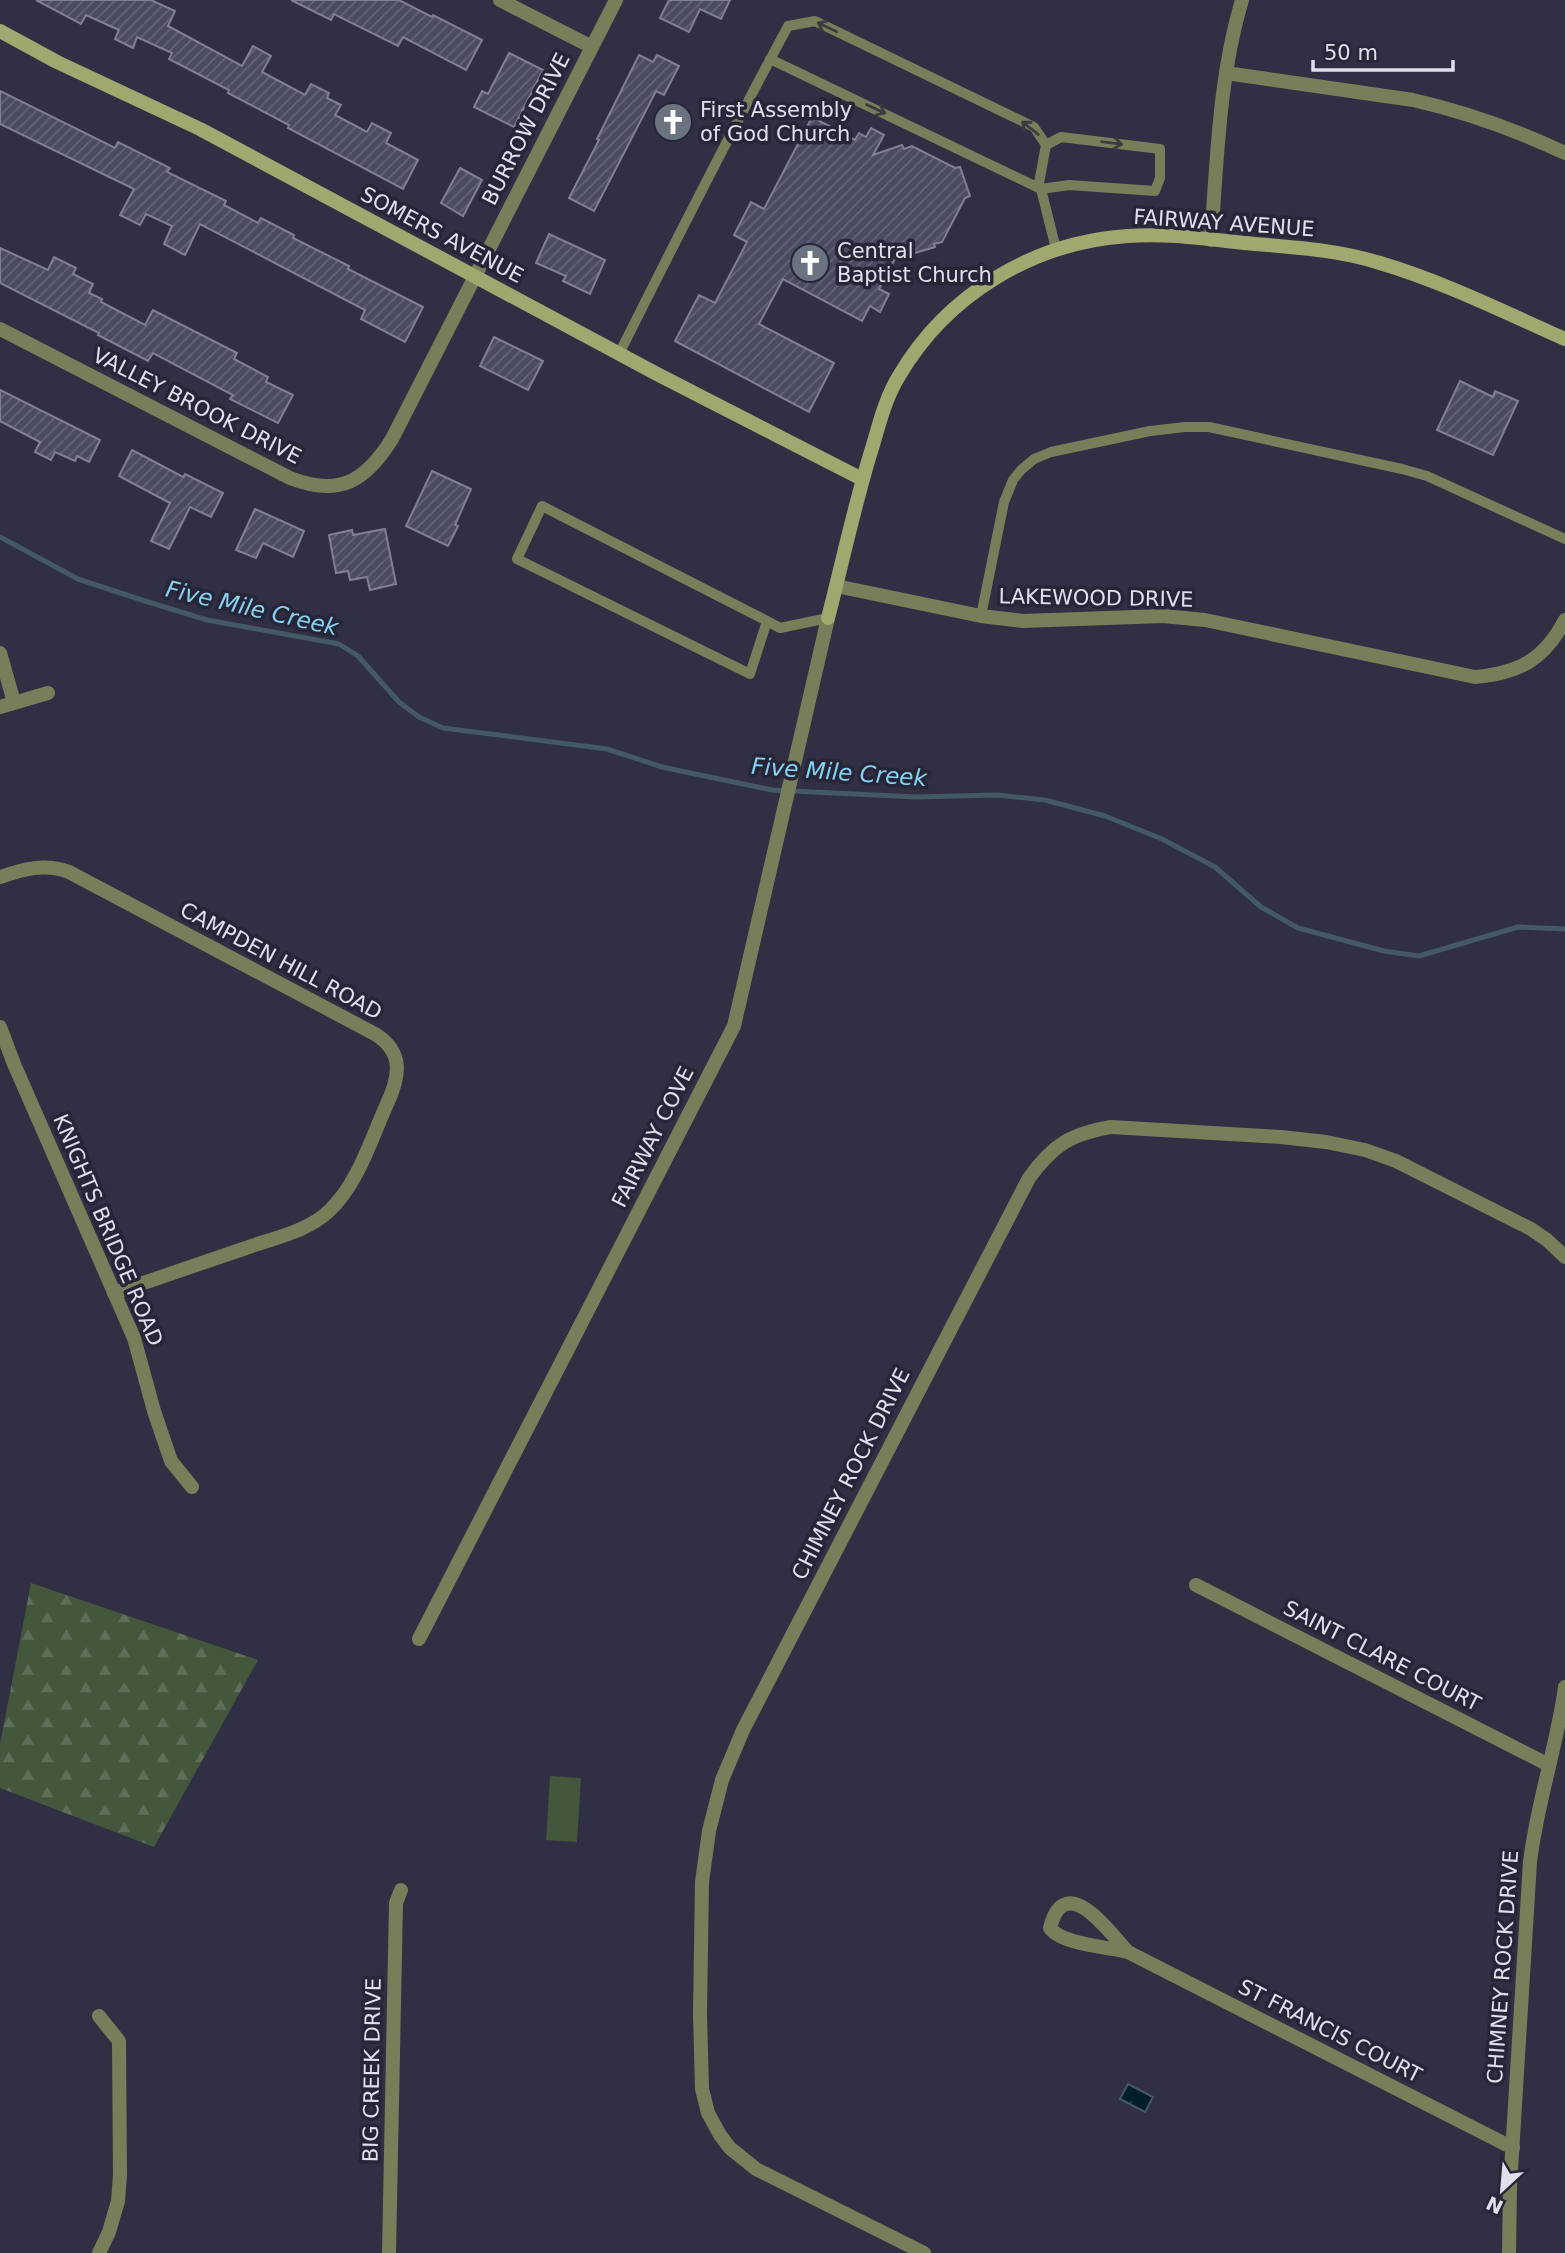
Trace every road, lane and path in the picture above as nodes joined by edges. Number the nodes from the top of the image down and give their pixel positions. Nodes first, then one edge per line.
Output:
1 (500, 0) edge
2 (615, 0) edge
3 (1242, 0) edge
4 (0, 31) edge
5 (592, 47) junction
6 (770, 59) junction
7 (1226, 73) junction
8 (1046, 145) junction
9 (1565, 152) edge
10 (1041, 189) junction
11 (1211, 240) junction
12 (1056, 249) junction
13 (474, 277) junction
14 (0, 329) edge
15 (1565, 339) edge
16 (619, 354) junction
17 (862, 479) junction
18 (1565, 539) edge
19 (836, 586) junction
20 (981, 616) junction
21 (828, 618) junction
22 (1565, 620) edge
23 (768, 621) junction
24 (0, 653) edge
25 (48, 693) dead end
26 (7, 704) edge
27 (0, 877) edge
28 (0, 1027) edge
29 (1565, 1257) edge
30 (114, 1293) junction
31 (192, 1488) dead end
32 (1196, 1585) dead end
33 (419, 1640) dead end
34 (1565, 1687) edge
35 (1549, 1765) junction
36 (401, 1890) dead end
37 (1128, 1952) junction
38 (99, 2015) dead end
39 (1513, 2148) junction
40 (99, 2253) edge
41 (389, 2253) edge
42 (924, 2253) edge
43 (1509, 2253) edge

1 - 5 street
2 - 5 street, BURROW DRIVE
3 - 7 street
4 - 13 street, SOMERS AVENUE
5 - 13 street, BURROW DRIVE
8 -> 6 lane
6 -> 10 lane
6 - 16 lane
7 - 9 street
7 - 11 street
8 - 10 lane
8 -> 10 lane
10 - 12 lane
11 - 12 street, FAIRWAY AVENUE
11 - 15 street, FAIRWAY AVENUE
12 - 17 street, FAIRWAY AVENUE
13 - 14 street, VALLEY BROOK DRIVE
13 - 16 street, SOMERS AVENUE
16 - 17 street, SOMERS AVENUE
17 - 19 street
18 - 20 lane
19 - 20 street, LAKEWOOD DRIVE
19 - 21 street
20 - 22 street, LAKEWOOD DRIVE
21 - 23 lane
21 - 33 street, FAIRWAY COVE
23 - 23 lane
24 - 26 street
25 - 26 street
27 - 30 street, CAMPDEN HILL ROAD
28 - 30 street, KNIGHTS BRIDGE ROAD
29 - 42 street, CHIMNEY ROCK DRIVE
30 - 31 street, KNIGHTS BRIDGE ROAD
32 - 35 street, SAINT CLARE COURT
34 - 35 street, CHIMNEY ROCK DRIVE
35 - 39 street, CHIMNEY ROCK DRIVE
36 - 41 street, BIG CREEK DRIVE
37 - 37 street
37 - 39 street, ST FRANCIS COURT
38 - 40 street
39 - 43 street, CHIMNEY ROCK DRIVE

